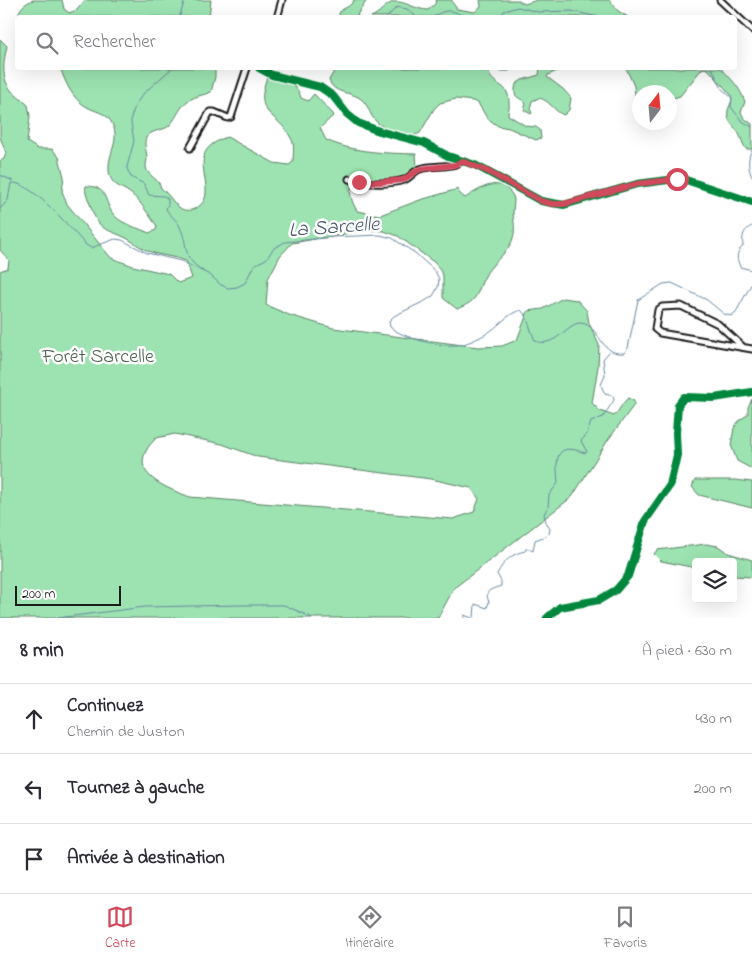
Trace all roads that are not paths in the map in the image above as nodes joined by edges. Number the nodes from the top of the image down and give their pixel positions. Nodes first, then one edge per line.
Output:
1 (282, 0) edge
2 (720, 0) edge
3 (278, 15) edge
4 (736, 15) edge
5 (737, 16) edge
6 (752, 30) edge
7 (246, 70) edge
8 (263, 70) edge
9 (190, 148) dead end
10 (462, 161) junction
11 (349, 179) dead end
12 (752, 202) edge
13 (743, 347) junction
14 (752, 348) edge
15 (752, 392) edge
16 (547, 618) edge

1 - 3 street
2 - 4 street
5 - 6 street
7 - 9 street
8 - 10 street
10 - 11 street
10 - 12 street
13 - 13 street
13 - 14 street
15 - 16 street

